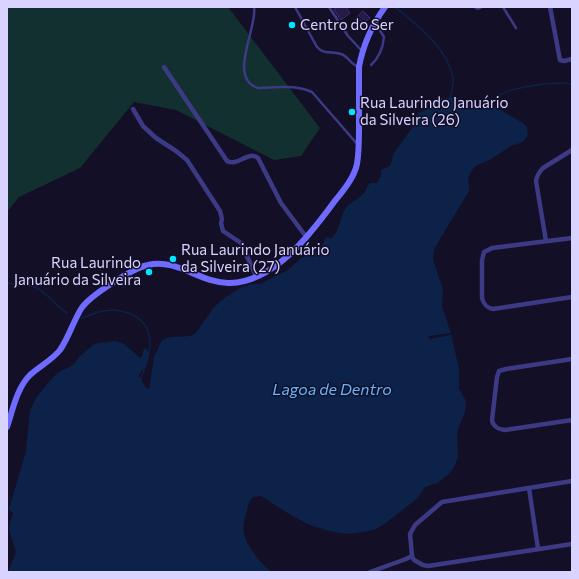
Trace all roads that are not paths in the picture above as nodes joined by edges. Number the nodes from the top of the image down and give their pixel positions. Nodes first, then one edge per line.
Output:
1 (254, 7) edge
2 (296, 7) edge
3 (329, 7) edge
4 (385, 7) edge
5 (474, 7) edge
6 (482, 7) edge
7 (503, 7) edge
8 (550, 7) edge
9 (375, 23) junction
10 (516, 28) dead end
11 (362, 52) junction
12 (572, 59) edge
13 (371, 65) dead end
14 (164, 66) dead end
15 (359, 67) junction
16 (134, 110) dead end
17 (358, 146) junction
18 (572, 150) edge
19 (307, 238) junction
20 (572, 238) edge
21 (546, 241) junction
22 (256, 276) junction
23 (572, 297) edge
24 (572, 359) edge
25 (8, 419) edge
26 (572, 420) edge
27 (7, 427) edge
28 (572, 481) edge
29 (529, 488) junction
30 (572, 544) edge
31 (538, 549) junction
32 (412, 556) junction
33 (370, 572) edge

1 - 17 lane
2 - 15 lane
3 - 11 lane
4 - 9 main road
5 - 6 lane
7 - 10 lane
8 - 12 street
9 - 11 main road
9 - 13 lane
11 - 15 main road
14 - 19 street
15 - 17 main road
16 - 22 street
17 - 19 main road
18 - 21 street
19 - 22 main road
20 - 21 street
21 - 23 street
22 - 25 main road
24 - 26 street
25 - 27 main road
28 - 29 street
29 - 31 street
29 - 32 street
30 - 31 street
31 - 32 street
32 - 33 street

